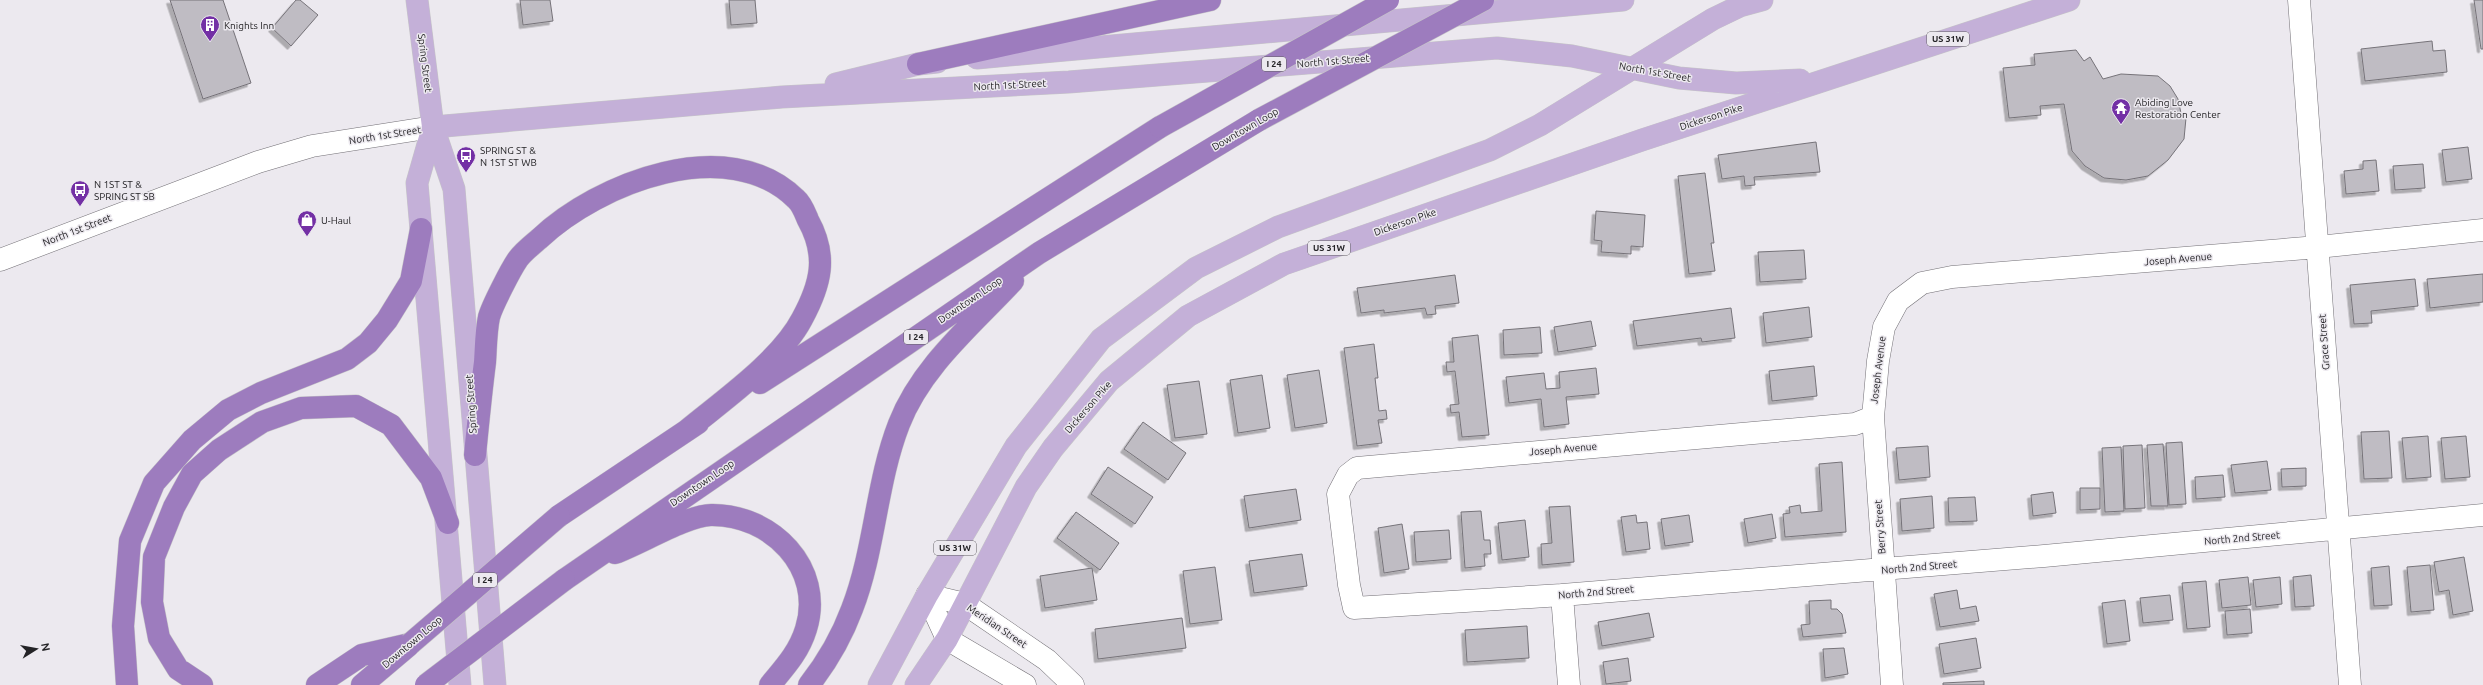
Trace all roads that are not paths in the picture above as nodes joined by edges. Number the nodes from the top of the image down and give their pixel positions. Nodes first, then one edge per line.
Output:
1 (417, 0) edge
2 (1210, 0) edge
3 (1388, 0) edge
4 (1482, 0) edge
5 (1623, 0) edge
6 (1762, 0) edge
7 (2069, 0) edge
8 (2299, 0) edge
9 (918, 64) junction
10 (1633, 68) junction
11 (1828, 79) junction
12 (786, 96) junction
13 (433, 127) junction
14 (421, 229) junction
15 (2483, 230) edge
16 (2318, 247) junction
17 (1039, 253) junction
18 (0, 260) edge
19 (1873, 417) junction
20 (686, 431) junction
21 (475, 455) junction
22 (2483, 515) edge
23 (448, 523) junction
24 (2338, 529) junction
25 (580, 566) junction
26 (1883, 570) junction
27 (927, 595) junction
28 (1562, 596) junction
29 (965, 604) junction
30 (1354, 608) joint
31 (947, 639) junction
32 (410, 644) junction
33 (127, 685) edge
34 (202, 685) edge
35 (318, 685) edge
36 (362, 685) edge
37 (426, 685) edge
38 (460, 685) edge
39 (495, 685) edge
40 (770, 685) edge
41 (809, 685) edge
42 (879, 685) edge
43 (916, 685) edge
44 (1025, 685) edge
45 (1073, 685) edge
46 (1569, 685) edge
47 (1892, 685) edge
48 (2350, 685) edge

1 - 13 main road, Spring Street
2 - 9 highway
3 - 20 highway, Downtown Loop / I 24, bridge
4 - 17 highway, Downtown Loop / I 24, bridge
5 - 9 main road, North 1st Street
6 - 10 main road, US 31W
7 - 11 main road, Dickerson Pike / US 31W
8 - 16 street, Grace Street
9 - 12 main road, North 1st Street
10 - 11 main road, North 1st Street
10 - 12 main road, North 1st Street
10 - 27 main road, US 31W
11 - 29 main road, Dickerson Pike / US 31W
12 - 13 main road, North 1st Street
13 - 14 main road, Spring Street
13 - 18 street, North 1st Street
13 - 21 main road, Spring Street
14 - 23 main road, Spring Street
14 - 33 highway
15 - 16 street, Joseph Avenue
16 - 19 street, Joseph Avenue
16 - 24 street, Grace Street
17 - 25 highway, Downtown Loop / I 24
17 - 41 highway
19 - 26 street, Berry Street
19 - 30 street, Joseph Avenue
20 - 21 highway
20 - 32 highway, Downtown Loop / I 24, bridge
21 - 39 main road, Spring Street
22 - 24 street, North 2nd Street
23 - 34 highway
23 - 38 main road, Spring Street
24 - 26 street, North 2nd Street
24 - 48 street, Grace Street
25 - 37 highway, Downtown Loop / I 24, bridge
25 - 40 highway
26 - 28 street, North 2nd Street
26 - 47 street, Berry Street
27 - 29 street, Meridian Street
27 - 31 street
27 - 42 main road, US 31W
28 - 30 street, North 2nd Street
28 - 46 street
29 - 31 main road, Dickerson Pike / US 31W
29 - 45 street, Meridian Street
31 - 43 main road, Dickerson Pike / US 31W
31 - 44 street
32 - 35 highway
32 - 36 highway, Downtown Loop / I 24

